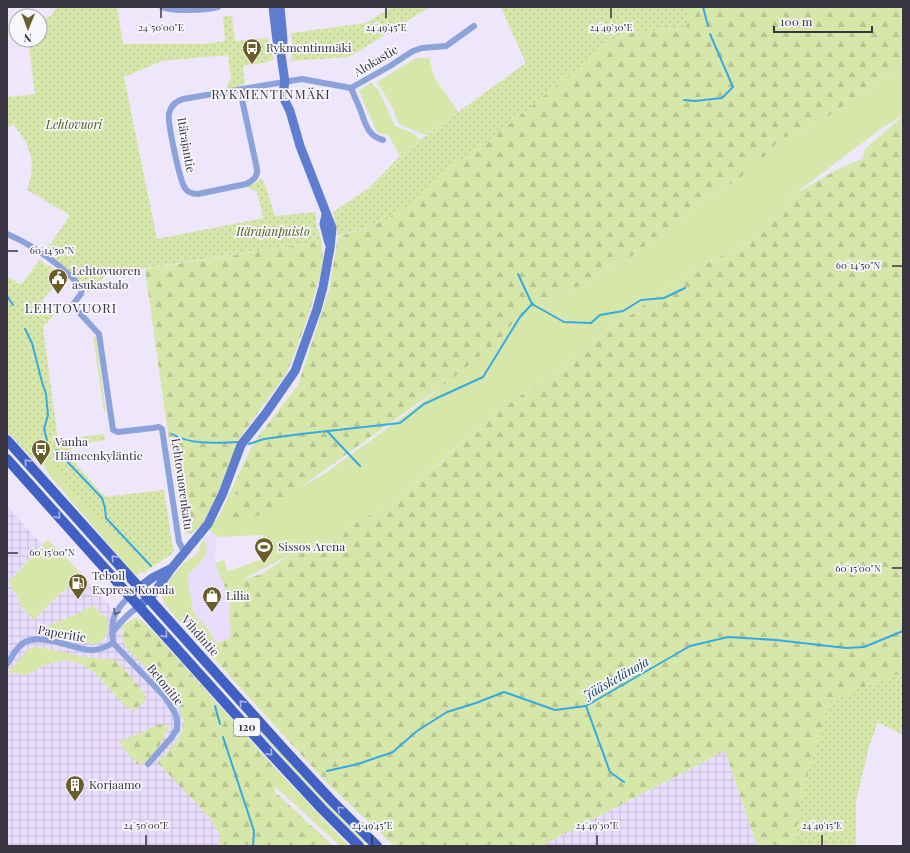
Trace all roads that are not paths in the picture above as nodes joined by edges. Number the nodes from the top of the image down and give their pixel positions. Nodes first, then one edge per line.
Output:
1 (162, 7) edge
2 (218, 7) edge
3 (273, 7) edge
4 (280, 7) edge
5 (474, 26) dead end
6 (430, 48) junction
7 (281, 55) junction
8 (429, 55) dead end
9 (285, 84) junction
10 (351, 88) junction
11 (240, 90) junction
12 (383, 140) dead end
13 (7, 234) edge
14 (7, 440) edge
15 (7, 459) edge
16 (185, 552) junction
17 (171, 569) junction
18 (140, 587) junction
19 (130, 596) junction
20 (149, 598) junction
21 (139, 606) junction
22 (112, 633) junction
23 (113, 643) junction
24 (7, 664) edge
25 (148, 764) dead end
26 (359, 846) edge
27 (377, 846) edge

1 - 2 street
3 - 7 street
4 - 7 street
5 - 6 street, Alokastie
6 - 8 street
6 - 10 street, Alokastie
7 - 9 street
9 - 10 street, Alokastie
9 - 11 street, Itärajantie
9 - 16 street
10 - 12 street
11 - 11 street, Itärajantie
13 - 16 street, Lehtovuorenkatu
18 -> 14 main road, Vihdintie / 120
15 -> 19 main road, Vihdintie / 120
16 - 17 street
17 - 18 street
17 - 20 street
18 - 19 street
18 - 20 main road, Vihdintie / 120
19 - 21 main road, Vihdintie / 120
19 -> 22 street
20 - 21 street
27 -> 20 main road, Vihdintie / 120
21 - 22 street
21 -> 26 main road, Vihdintie / 120
22 - 23 street
23 - 24 street, Paperitie
23 - 25 street, Betonitie

